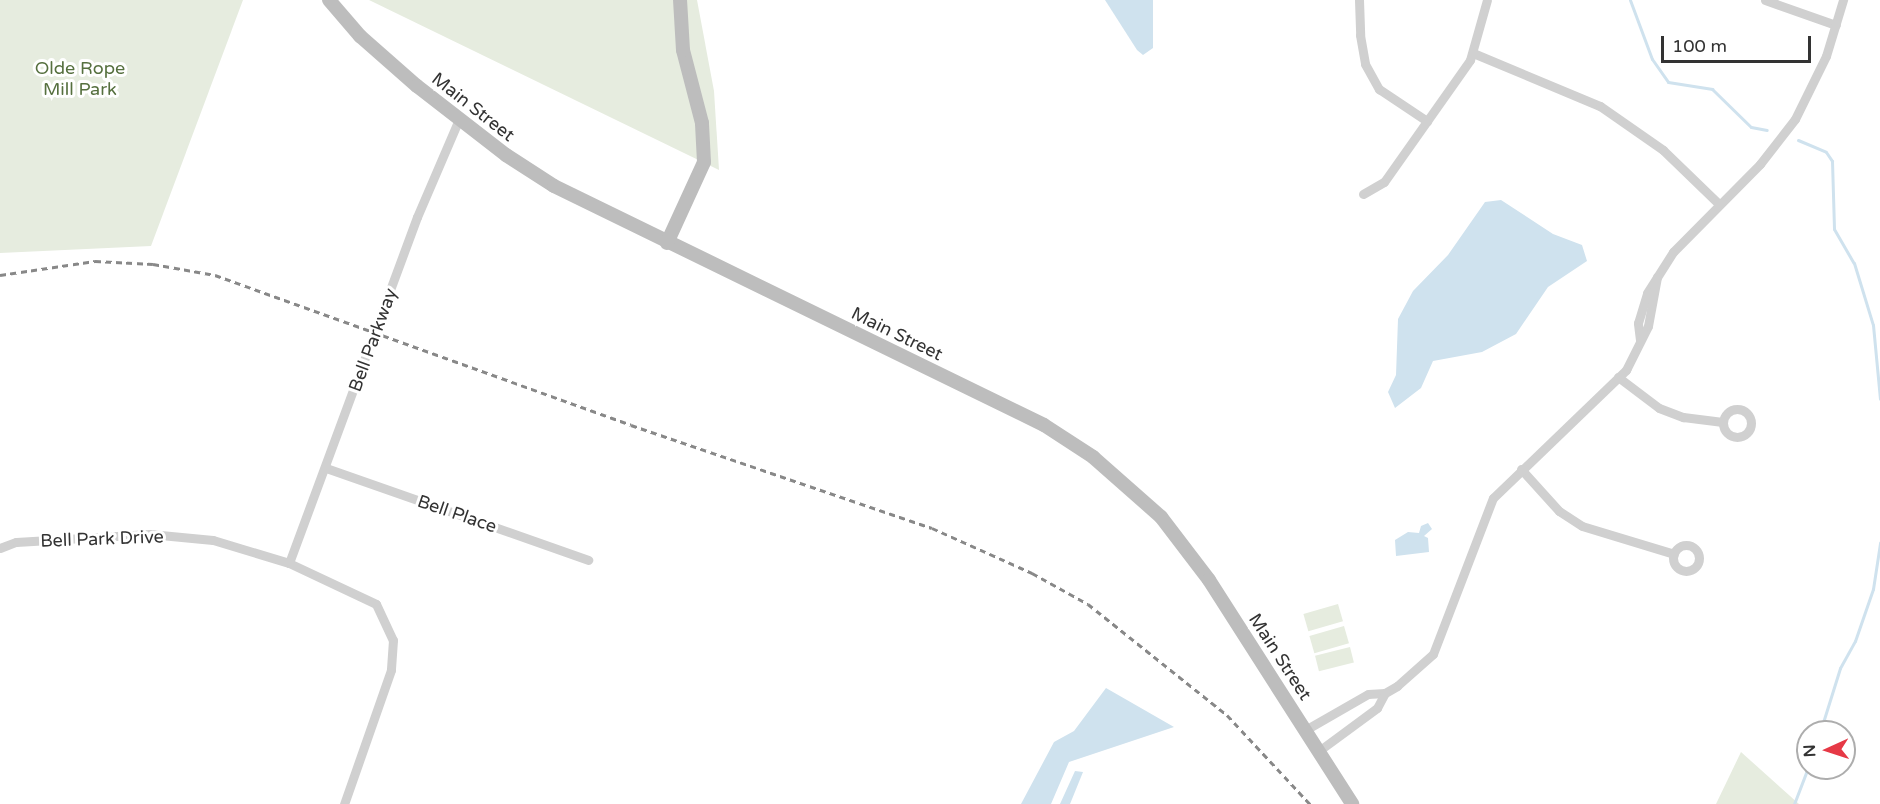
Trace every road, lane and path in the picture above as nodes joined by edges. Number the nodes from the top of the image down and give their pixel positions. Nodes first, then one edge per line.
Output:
1 (329, 0) edge
2 (680, 0) edge
3 (1359, 0) edge
4 (1487, 0) edge
5 (1765, 0) edge
6 (1843, 0) edge
7 (1836, 25) junction
8 (1473, 52) junction
9 (459, 119) junction
10 (1427, 121) junction
11 (1363, 194) dead end
12 (1719, 204) junction
13 (667, 243) junction
14 (1618, 377) junction
15 (1723, 422) dead end
16 (326, 468) junction
17 (1521, 469) junction
18 (0, 548) edge
19 (1674, 554) dead end
20 (588, 560) dead end
21 (289, 562) junction
22 (1385, 693) junction
23 (1307, 729) junction
24 (1320, 750) junction
25 (344, 804) edge
26 (1352, 804) edge

1 - 9 main road, Main Street
2 - 13 main road
3 - 10 street
4 - 8 street
5 - 7 street
6 - 7 street
7 - 12 street
8 - 10 street
8 - 12 street
9 - 13 main road, Main Street
9 - 16 street, Bell Parkway
10 - 11 street
12 - 14 street
13 - 23 main road, Main Street
14 - 15 street
14 - 17 street
16 - 20 street, Bell Place
16 - 21 street, Bell Parkway
17 - 19 street
17 - 22 street
18 - 21 street, Bell Park Drive
21 - 25 street, Bell Park Drive
22 - 23 street
22 - 24 street
23 - 24 main road, Main Street
24 - 26 main road, Main Street

